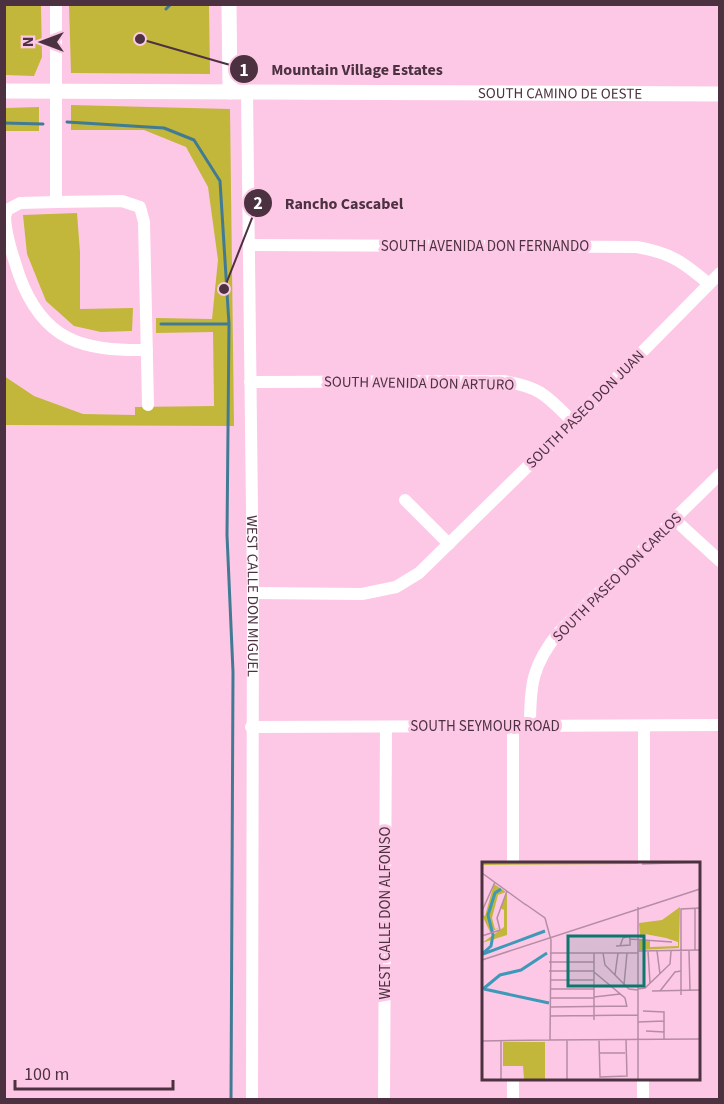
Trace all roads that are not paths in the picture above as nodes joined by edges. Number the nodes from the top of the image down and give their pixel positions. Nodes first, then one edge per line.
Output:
1 (56, 4) edge
2 (229, 4) edge
3 (4, 90) edge
4 (56, 91) junction
5 (230, 92) junction
6 (247, 92) junction
7 (720, 94) edge
8 (57, 202) junction
9 (6, 209) edge
10 (250, 245) junction
11 (720, 273) edge
12 (709, 284) junction
13 (147, 350) junction
14 (250, 382) junction
15 (148, 405) dead end
16 (573, 422) junction
17 (720, 474) edge
18 (405, 500) dead end
19 (674, 519) junction
20 (449, 544) junction
21 (720, 561) edge
22 (253, 593) junction
23 (720, 725) edge
24 (513, 726) junction
25 (530, 726) junction
26 (644, 726) junction
27 (251, 727) junction
28 (386, 727) junction
29 (513, 862) edge
30 (644, 862) edge
31 (513, 1080) edge
32 (643, 1080) edge
33 (252, 1100) edge
34 (384, 1100) edge
35 (513, 1100) edge
36 (643, 1100) edge

1 - 4 street
2 - 5 street
3 - 4 street, SOUTH CAMINO DE OESTE
4 - 5 street, SOUTH CAMINO DE OESTE
4 - 8 street
5 - 6 street, SOUTH CAMINO DE OESTE
6 - 7 street, SOUTH CAMINO DE OESTE
6 - 10 street, WEST CALLE DON MIGUEL
8 - 9 street
8 - 13 street
9 - 13 street
10 - 12 street, SOUTH AVENIDA DON FERNANDO
10 - 14 street, WEST CALLE DON MIGUEL
11 - 12 street, SOUTH PASEO DON JUAN
12 - 16 street, SOUTH PASEO DON JUAN
13 - 15 street
14 - 16 street, SOUTH AVENIDA DON ARTURO
14 - 22 street, WEST CALLE DON MIGUEL
16 - 20 street, SOUTH PASEO DON JUAN
17 - 19 street, SOUTH PASEO DON CARLOS
18 - 20 street
19 - 21 street
19 - 25 street, SOUTH PASEO DON CARLOS
20 - 22 street, SOUTH PASEO DON JUAN
22 - 27 street, WEST CALLE DON MIGUEL
23 - 26 street, SOUTH SEYMOUR ROAD
24 - 25 street, SOUTH SEYMOUR ROAD
24 - 28 street, SOUTH SEYMOUR ROAD
24 - 29 street
25 - 26 street, SOUTH SEYMOUR ROAD
26 - 30 street
27 - 28 street, SOUTH SEYMOUR ROAD
27 - 33 street, WEST CALLE DON MIGUEL
28 - 34 street, WEST CALLE DON ALFONSO
31 - 35 street
32 - 36 street

